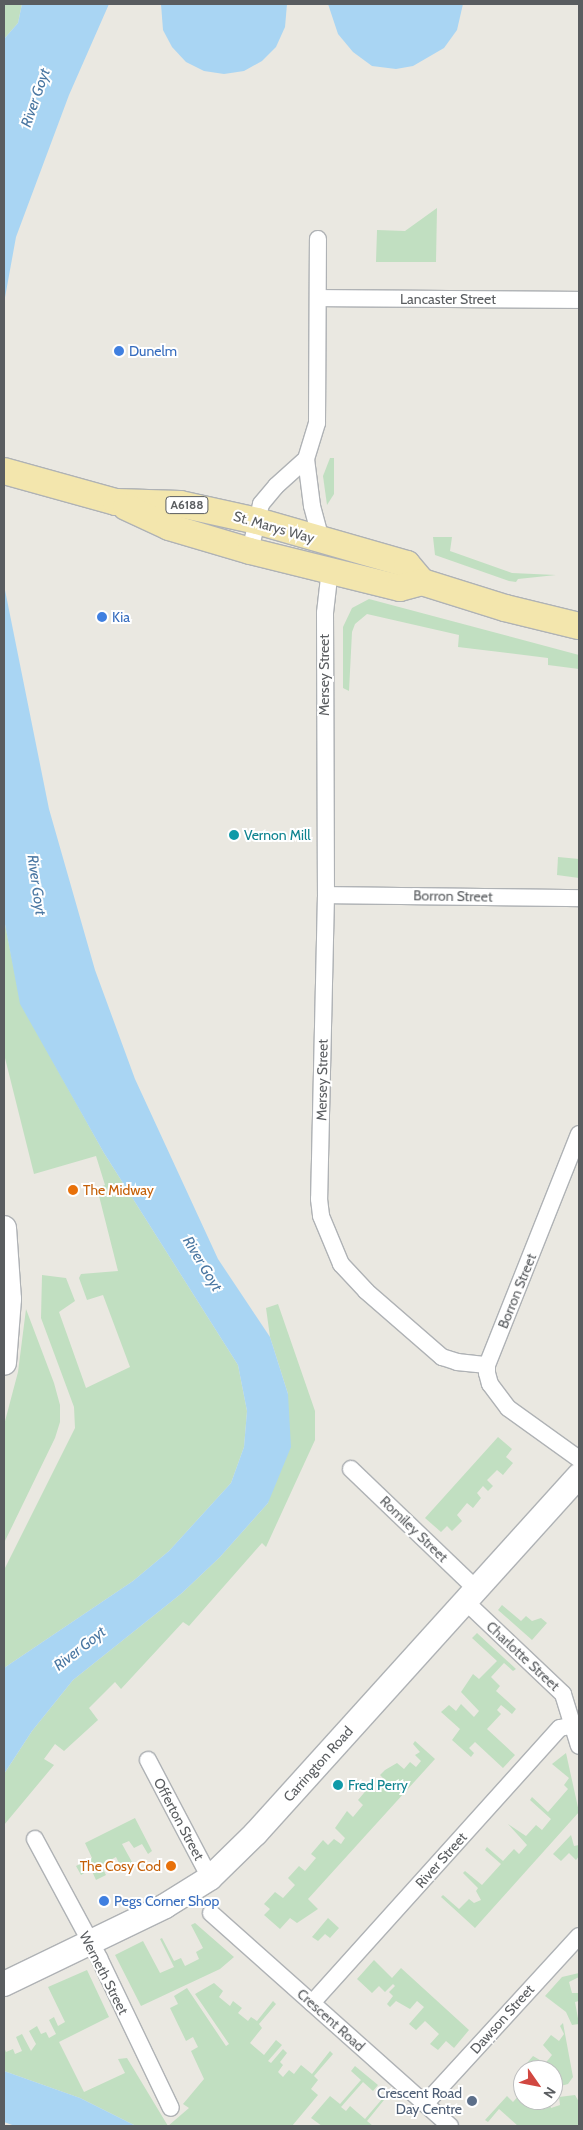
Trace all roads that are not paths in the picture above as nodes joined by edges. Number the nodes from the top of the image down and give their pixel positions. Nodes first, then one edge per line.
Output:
1 (318, 240) dead end
2 (318, 298) junction
3 (579, 300) edge
4 (306, 459) junction
5 (4, 471) edge
6 (116, 502) junction
7 (257, 521) junction
8 (321, 540) junction
9 (250, 551) junction
10 (330, 569) junction
11 (422, 582) junction
12 (579, 626) edge
13 (326, 895) junction
14 (579, 898) edge
15 (579, 1134) edge
16 (4, 1228) edge
17 (6, 1332) edge
18 (4, 1363) edge
19 (488, 1365) junction
20 (579, 1459) edge
21 (351, 1469) dead end
22 (576, 1485) edge
23 (471, 1595) junction
24 (574, 1725) junction
25 (579, 1746) edge
26 (148, 1760) dead end
27 (36, 1839) dead end
28 (210, 1878) junction
29 (211, 1913) dead end
30 (579, 1936) edge
31 (89, 1942) junction
32 (4, 1984) edge
33 (312, 2003) junction
34 (425, 2104) junction
35 (171, 2108) dead end
36 (450, 2126) edge

1 - 2 street
2 - 3 street, Lancaster Street
2 - 4 street
4 - 7 street
4 - 8 street
5 - 6 main road, St. Marys Way / A6188
6 - 7 main road, St. Marys Way / A6188
6 - 9 main road, St. Marys Way / A6188
7 - 8 main road, St. Marys Way / A6188
7 - 9 street
8 - 11 main road, St. Marys Way / A6188
9 - 10 main road, St. Marys Way / A6188
10 - 11 main road, St. Marys Way / A6188
10 - 13 street, Mersey Street
11 - 12 main road
13 - 14 street, Borron Street
13 - 19 street, Mersey Street
15 - 19 street, Borron Street
16 - 17 main road
17 - 18 main road
19 - 20 street
21 - 23 street, Romiley Street
22 - 23 main road, Carrington Road
23 - 24 street, Charlotte Street
23 - 28 main road, Carrington Road
24 - 25 street, Charlotte Street
24 - 33 street, River Street
26 - 28 street, Offerton Street
27 - 31 street, Werneth Street
28 - 31 main road, Carrington Road
29 - 33 street, Crescent Road
30 - 34 street, Dawson Street
31 - 32 main road, Carrington Road
31 - 35 street, Werneth Street
33 - 34 street, Crescent Road
34 - 36 street, Crescent Road

